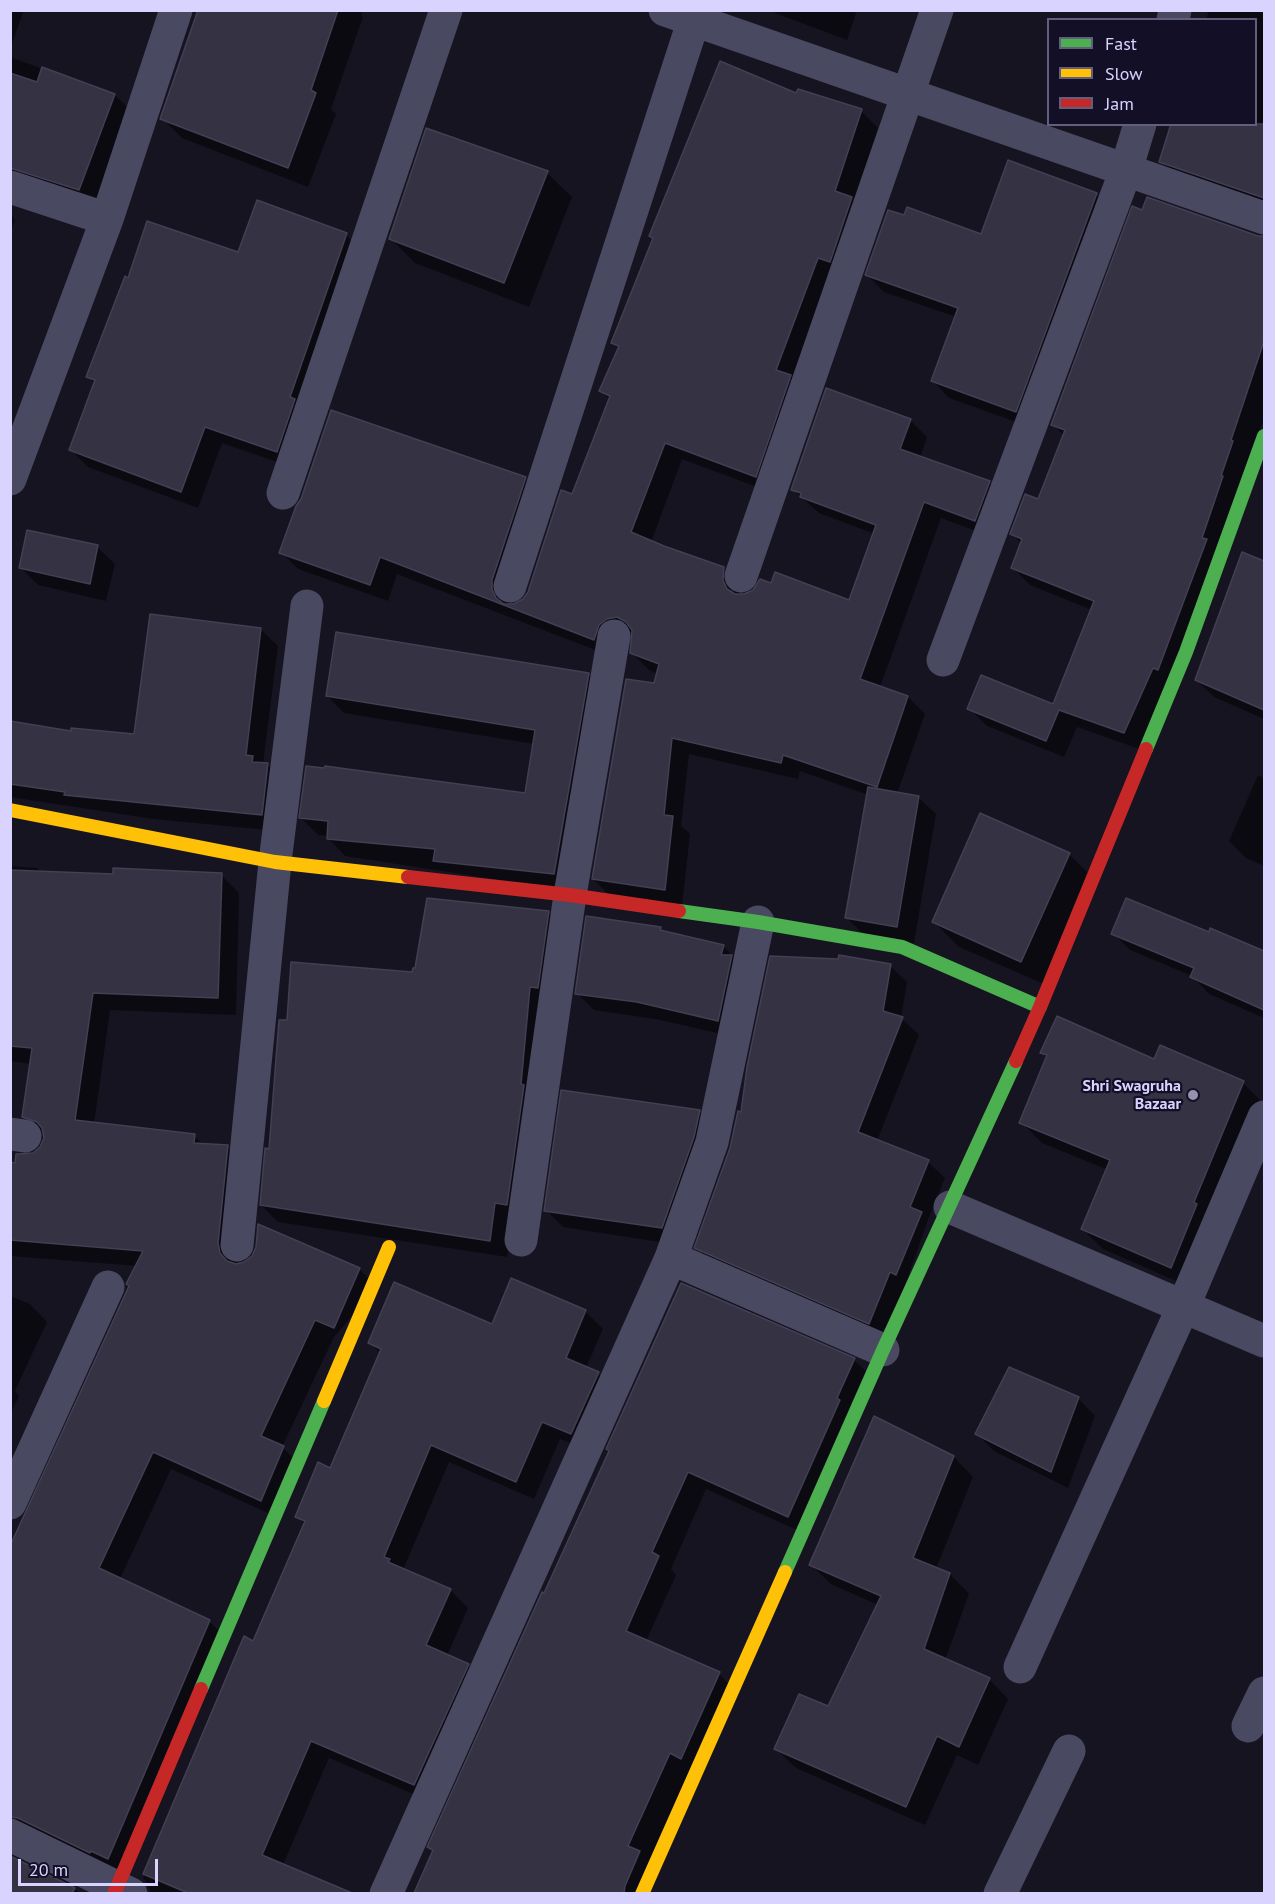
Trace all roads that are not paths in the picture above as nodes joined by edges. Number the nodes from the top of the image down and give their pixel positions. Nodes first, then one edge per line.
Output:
1 (176, 10) edge
2 (446, 10) edge
3 (937, 10) edge
4 (685, 14) edge
5 (907, 95) junction
6 (1139, 126) edge
7 (1126, 170) junction
8 (10, 187) edge
9 (1264, 218) edge
10 (106, 219) junction
11 (1264, 436) edge
12 (12, 471) edge
13 (283, 493) dead end
14 (741, 576) dead end
15 (510, 586) dead end
16 (307, 606) dead end
17 (614, 636) dead end
18 (943, 660) dead end
19 (10, 810) edge
20 (275, 862) junction
21 (570, 895) junction
22 (758, 922) junction
23 (1040, 1007) junction
24 (1264, 1117) edge
25 (950, 1207) junction
26 (521, 1240) dead end
27 (237, 1245) dead end
28 (389, 1247) dead end
29 (671, 1258) junction
30 (108, 1287) dead end
31 (1184, 1305) junction
32 (1264, 1341) edge
33 (883, 1350) junction
34 (10, 1503) edge
35 (1020, 1667) dead end
36 (1264, 1693) edge
37 (1248, 1726) dead end
38 (1068, 1751) dead end
39 (10, 1835) edge
40 (120, 1891) edge
41 (386, 1893) edge
42 (642, 1893) edge
43 (1000, 1893) edge

1 - 10 street
2 - 13 street
3 - 5 street
4 - 5 street
4 - 15 street
5 - 7 street
5 - 14 street
6 - 7 street
7 - 9 street
7 - 18 street
8 - 10 street
10 - 12 street
11 - 23 street
16 - 20 street
17 - 21 street
19 - 20 street
20 - 21 street
20 - 27 street
21 - 22 street
21 - 26 street
22 - 23 street
22 - 29 street
23 - 25 street
24 - 31 street
25 - 31 street
25 - 33 street
28 - 40 street
29 - 33 street
29 - 41 street
30 - 34 street
31 - 32 street
31 - 35 street
33 - 42 street
36 - 37 street
38 - 43 street
39 - 40 street

